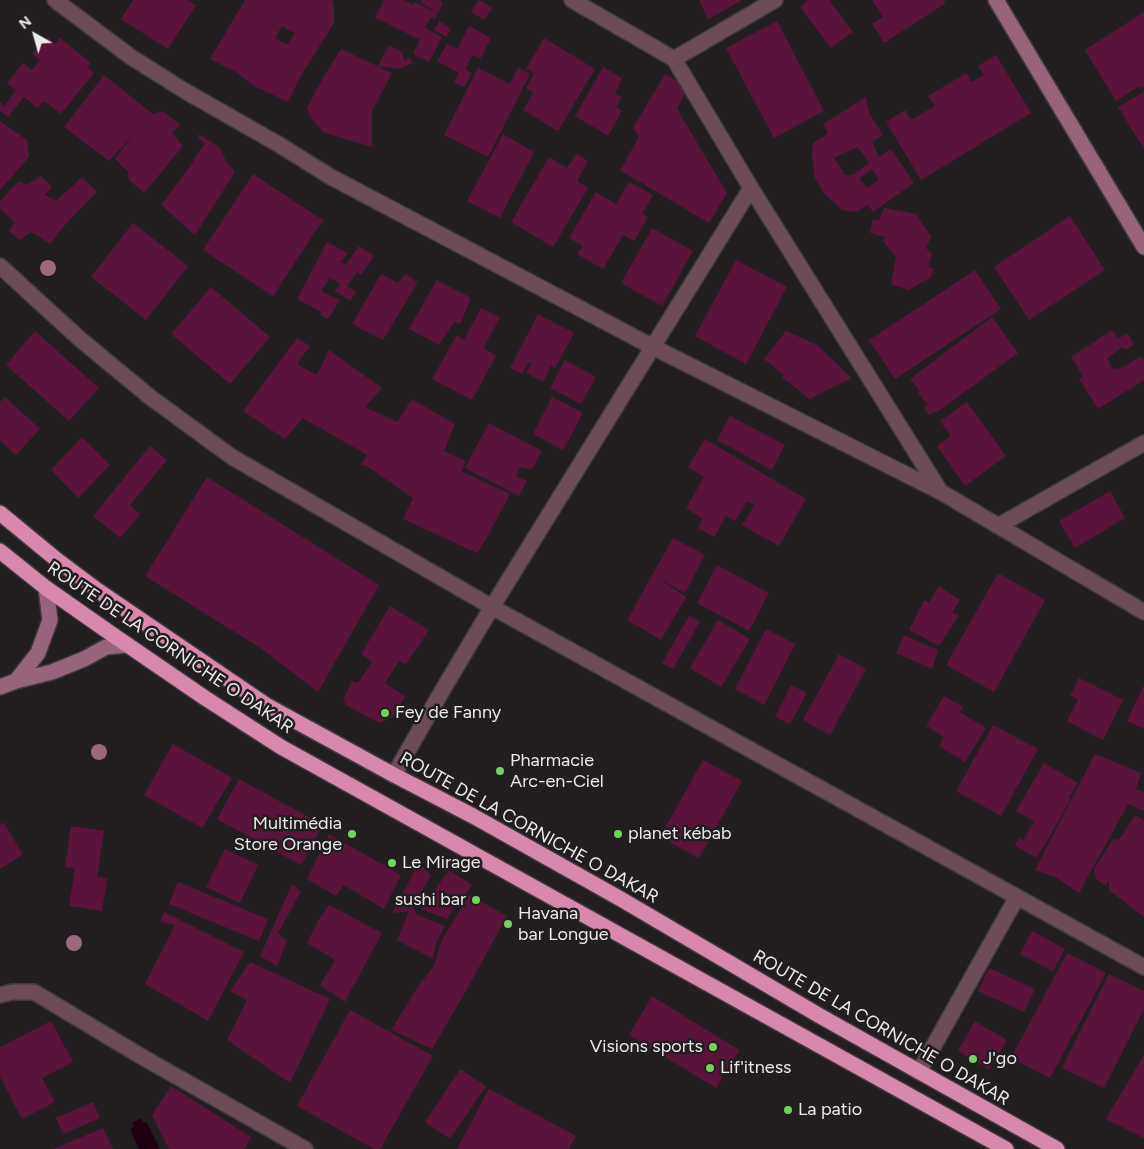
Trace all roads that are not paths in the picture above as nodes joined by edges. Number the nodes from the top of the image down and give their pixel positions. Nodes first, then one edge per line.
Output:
1 (55, 0) edge
2 (572, 0) edge
3 (775, 0) edge
4 (996, 0) edge
5 (674, 59) junction
6 (751, 188) junction
7 (1144, 247) edge
8 (0, 266) edge
9 (653, 347) junction
10 (1144, 443) edge
11 (941, 492) junction
12 (0, 513) edge
13 (998, 526) junction
14 (0, 551) edge
15 (46, 588) junction
16 (492, 607) junction
17 (1144, 612) edge
18 (128, 645) junction
19 (16, 681) junction
20 (0, 687) edge
21 (394, 775) junction
22 (1016, 897) junction
23 (1144, 967) edge
24 (0, 995) edge
25 (919, 1072) junction
26 (305, 1149) edge
27 (1006, 1149) edge
28 (1057, 1149) edge

1 - 9 street
2 - 5 street
3 - 5 street
4 - 7 street
5 - 6 street
6 - 9 street
6 - 11 street
8 - 16 street
9 - 11 street
9 - 16 street
10 - 13 street
11 - 13 street
12 - 21 highway, ROUTE DE LA CORNICHE O DAKAR
13 - 17 street
14 - 15 highway, ROUTE DE LA CORNICHE O DAKAR
15 - 18 highway, ROUTE DE LA CORNICHE O DAKAR
15 - 19 street
16 - 21 street
16 - 22 street
18 - 19 street
18 - 27 highway, ROUTE DE LA CORNICHE O DAKAR
19 - 20 street
21 - 25 highway, ROUTE DE LA CORNICHE O DAKAR
22 - 23 street
22 - 25 street
24 - 26 street
25 - 28 highway, ROUTE DE LA CORNICHE O DAKAR

